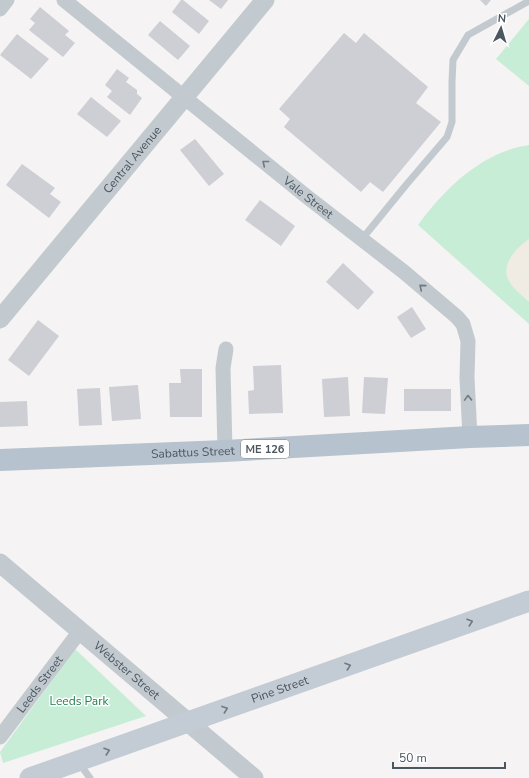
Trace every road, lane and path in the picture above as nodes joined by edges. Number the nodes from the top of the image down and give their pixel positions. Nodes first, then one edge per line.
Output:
1 (7, 0) edge
2 (64, 0) edge
3 (264, 0) edge
4 (529, 1) edge
5 (0, 9) edge
6 (184, 97) junction
7 (362, 239) junction
8 (0, 319) edge
9 (226, 349) dead end
10 (529, 435) edge
11 (470, 437) junction
12 (225, 451) junction
13 (0, 460) edge
14 (0, 563) edge
15 (529, 602) edge
16 (80, 631) junction
17 (188, 722) junction
18 (0, 738) edge
19 (78, 761) junction
20 (30, 778) edge
21 (90, 778) edge
22 (254, 778) edge

1 - 5 street
2 - 6 street, Vale Street
3 - 6 street, Central Avenue
4 - 7 lane
7 -> 6 street, Vale Street
6 - 8 street, Central Avenue
11 -> 7 street, Vale Street
9 - 12 street
10 - 11 main road, Sabattus Street / ME 126
11 - 12 main road, Sabattus Street / ME 126
12 - 13 main road, Sabattus Street / ME 126
14 - 16 street, Webster Street
17 -> 15 main road, Pine Street
16 - 17 street, Webster Street
16 - 18 street, Leeds Street
19 -> 17 main road, Pine Street
17 - 22 street, Webster Street
19 - 20 main road, Pine Street
19 - 21 lane

